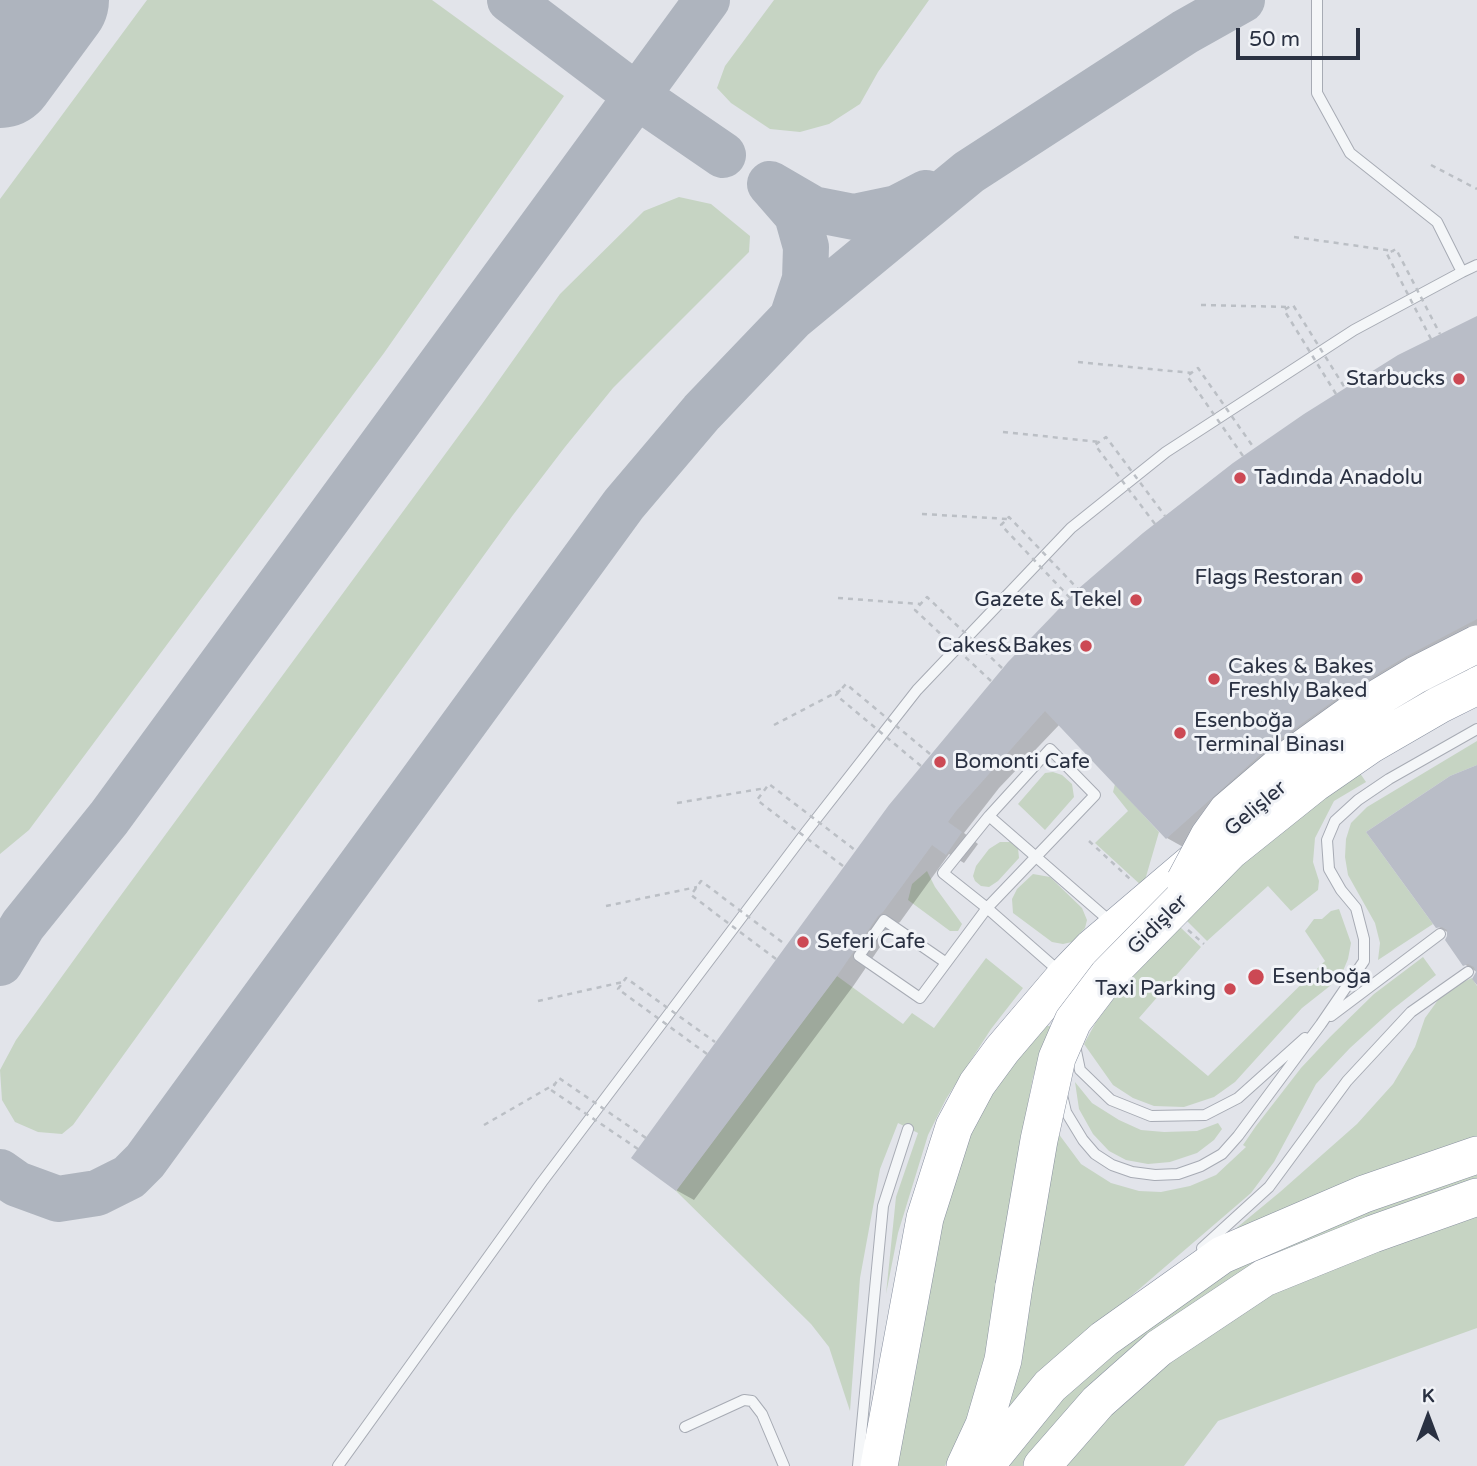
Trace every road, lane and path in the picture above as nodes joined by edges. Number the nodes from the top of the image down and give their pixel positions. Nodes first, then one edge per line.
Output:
1 (1317, 0) edge
2 (1431, 165) dead end
3 (1477, 189) edge
4 (1294, 237) dead end
5 (1394, 251) junction
6 (1477, 265) edge
7 (1462, 272) junction
8 (1201, 305) dead end
9 (1289, 307) junction
10 (1440, 334) dead end
11 (1431, 339) dead end
12 (1077, 362) dead end
13 (1192, 373) junction
14 (1345, 388) dead end
15 (1336, 394) dead end
16 (1003, 432) dead end
17 (1100, 442) junction
18 (1254, 448) dead end
19 (1243, 456) dead end
20 (922, 514) dead end
21 (1165, 516) dead end
22 (1008, 519) junction
23 (1155, 524) dead end
24 (1078, 589) dead end
25 (838, 598) dead end
26 (1070, 598) dead end
27 (920, 604) junction
28 (1477, 644) edge
29 (1477, 667) edge
30 (1002, 668) dead end
31 (991, 681) dead end
32 (1477, 686) edge
33 (841, 690) junction
34 (774, 725) dead end
35 (1477, 729) edge
36 (930, 754) dead end
37 (921, 766) dead end
38 (766, 788) junction
39 (677, 803) dead end
40 (989, 816) junction
41 (855, 850) dead end
42 (1037, 855) junction
43 (843, 866) dead end
44 (697, 887) junction
45 (606, 906) dead end
46 (987, 908) junction
47 (1440, 934) dead end
48 (786, 945) dead end
49 (1098, 958) junction
50 (776, 959) dead end
51 (945, 962) junction
52 (1468, 972) dead end
53 (623, 982) junction
54 (538, 1001) dead end
55 (1321, 1024) junction
56 (715, 1042) dead end
57 (707, 1054) dead end
58 (1057, 1058) junction
59 (555, 1084) junction
60 (484, 1125) dead end
61 (908, 1129) dead end
62 (646, 1138) dead end
63 (638, 1149) dead end
64 (1477, 1155) edge
65 (1477, 1197) edge
66 (1191, 1259) dead end
67 (1172, 1277) dead end
68 (1104, 1339) junction
69 (685, 1427) dead end
70 (338, 1466) edge
71 (783, 1466) edge
72 (858, 1466) edge
73 (879, 1466) edge
74 (965, 1466) edge
75 (985, 1466) edge
76 (1042, 1466) edge

1 - 7 lane
2 - 3 path
4 - 5 path
5 - 10 path, bridge
5 - 11 path, bridge
6 - 7 lane
7 - 70 lane
8 - 9 path
9 - 14 path, bridge
9 - 15 path, bridge
12 - 13 path
13 - 18 path, bridge
13 - 19 path, bridge
16 - 17 path
17 - 21 path, bridge
17 - 23 path, bridge
20 - 22 path
22 - 24 path, bridge
22 - 26 path, bridge
25 - 27 path
27 - 30 path, bridge
27 - 31 path, bridge
28 - 49 highway, bridge
29 - 49 highway, Gelişler
32 - 49 highway, Gidişler, bridge
33 - 34 path
33 - 36 path, bridge
33 - 37 path, bridge
35 - 55 lane
38 - 39 path
38 - 41 path, bridge
38 - 43 path, bridge
40 - 42 lane
40 - 42 lane
40 - 46 lane
42 - 46 lane
42 - 49 lane
44 - 45 path
44 - 48 path, bridge
44 - 50 path, bridge
46 - 49 lane
46 - 51 lane
47 - 55 lane
49 - 55 lane
49 - 58 highway, Gidişler, bridge
49 - 73 highway
51 - 51 lane
52 - 66 lane
53 - 54 path
53 - 56 path, bridge
53 - 57 path, bridge
55 - 58 lane
58 - 74 highway, Gidişler, bridge
59 - 60 path
59 - 62 path, bridge
59 - 63 path, bridge
61 - 72 lane
64 - 68 highway
65 - 76 highway
67 - 68 lane
68 - 75 highway
69 - 71 lane

